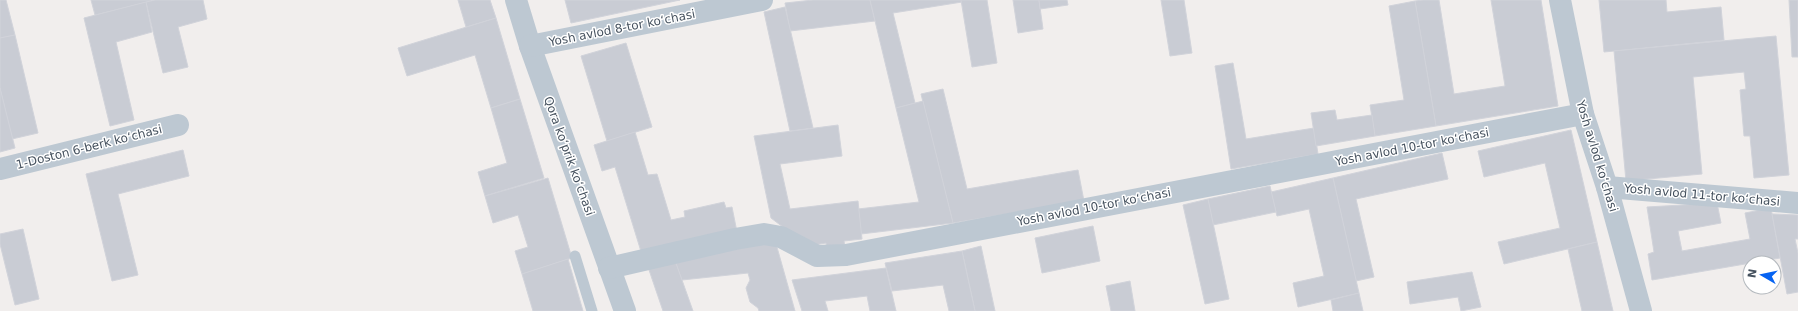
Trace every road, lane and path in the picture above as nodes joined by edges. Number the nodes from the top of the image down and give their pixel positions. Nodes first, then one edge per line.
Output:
1 (516, 0) edge
2 (762, 0) edge
3 (1560, 0) edge
4 (530, 46) junction
5 (1582, 114) junction
6 (178, 125) dead end
7 (0, 169) edge
8 (1607, 187) junction
9 (1798, 203) edge
10 (575, 256) dead end
11 (609, 268) junction
12 (592, 311) edge
13 (625, 311) edge
14 (1641, 311) edge

1 - 4 street, Qora koʻprik koʻchasi
2 - 4 street, Yosh avlod 8-tor koʻchasi
3 - 5 street, Yosh avlod koʻchasi
4 - 11 street, Qora koʻprik koʻchasi
5 - 8 street, Yosh avlod koʻchasi
5 - 11 street, Yosh avlod 10-tor koʻchasi
6 - 7 street, 1-Doston 6-berk koʻchasi
8 - 9 street, Yosh avlod 11-tor koʻchasi
8 - 14 street, Yosh avlod koʻchasi
10 - 12 lane
11 - 13 street, Qora koʻprik koʻchasi

